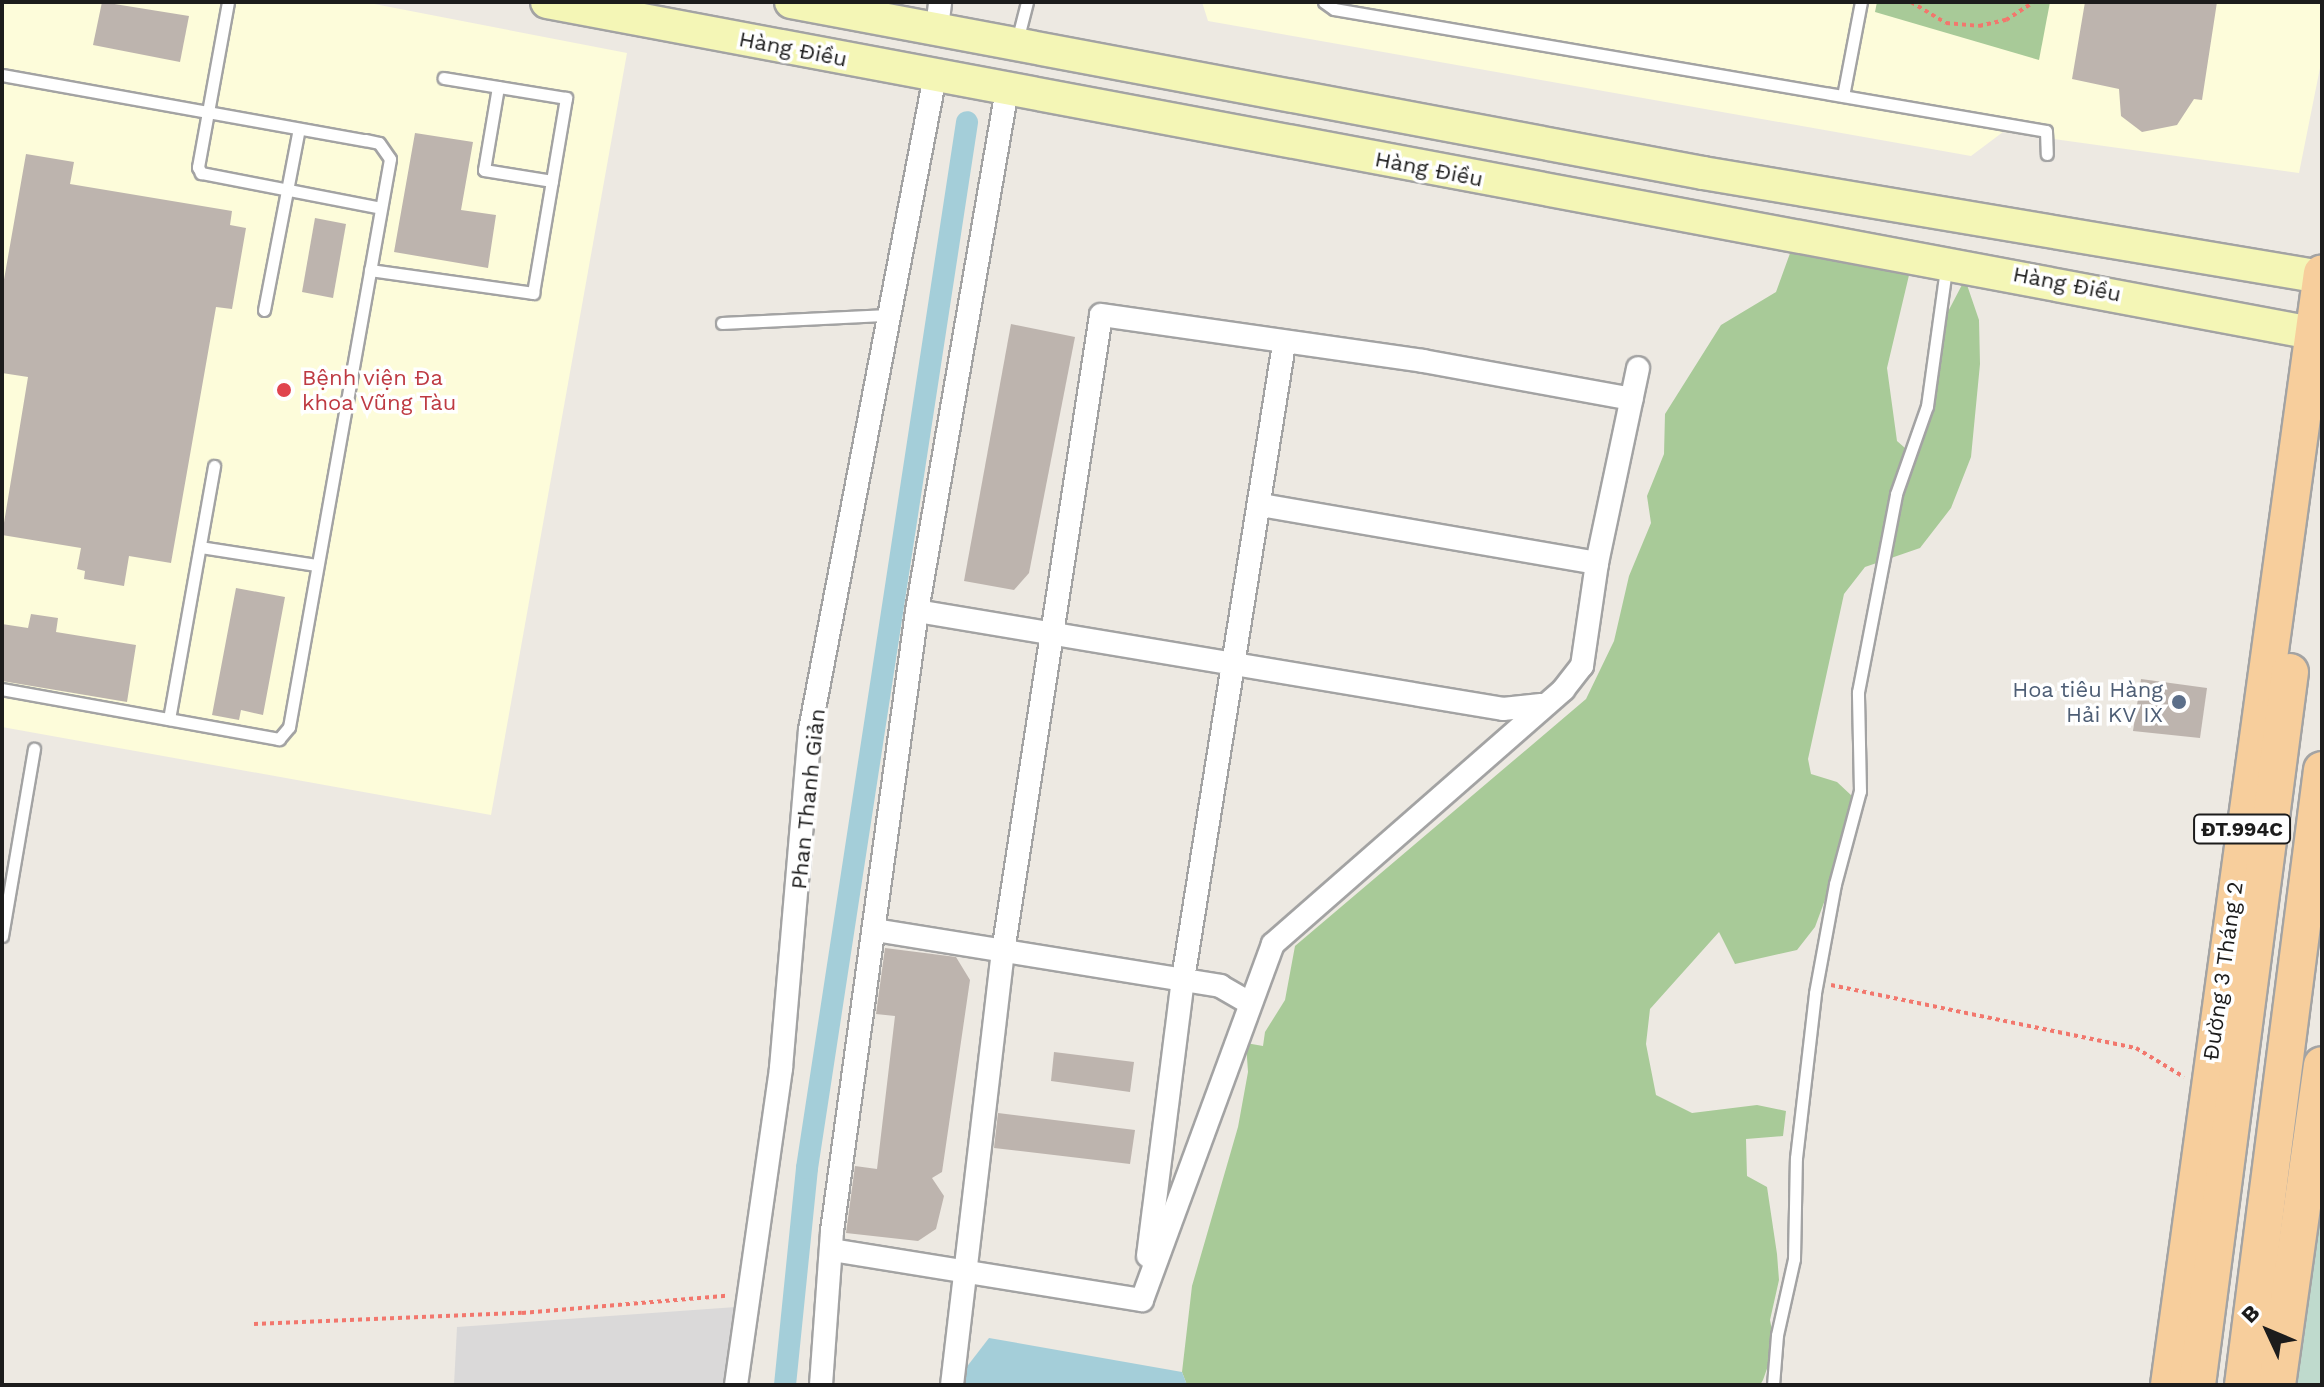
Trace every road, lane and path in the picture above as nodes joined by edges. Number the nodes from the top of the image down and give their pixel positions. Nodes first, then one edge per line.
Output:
1 (228, 2) edge
2 (791, 2) edge
3 (1027, 2) edge
4 (1324, 2) edge
5 (1861, 2) edge
6 (1911, 2) edge
7 (2034, 2) edge
8 (559, 3) edge
9 (938, 15) edge
10 (1016, 45) junction
11 (2, 75) edge
12 (935, 76) junction
13 (444, 78) dead end
14 (498, 87) junction
15 (1007, 90) junction
16 (1843, 96) junction
17 (207, 113) junction
18 (299, 129) junction
19 (2047, 154) dead end
20 (1703, 173) junction
21 (552, 181) junction
22 (287, 192) junction
23 (381, 208) junction
24 (1695, 219) junction
25 (1947, 261) junction
26 (370, 270) junction
27 (2322, 276) edge
28 (264, 310) dead end
29 (888, 315) junction
30 (722, 323) dead end
31 (2317, 333) edge
32 (1284, 344) junction
33 (1638, 368) dead end
34 (1632, 399) junction
35 (2322, 441) edge
36 (214, 466) dead end
37 (1261, 505) junction
38 (200, 547) junction
39 (1597, 563) junction
40 (316, 565) junction
41 (917, 611) junction
42 (1052, 633) junction
43 (1234, 663) junction
44 (2, 689) edge
45 (1541, 705) junction
46 (169, 719) junction
47 (34, 749) dead end
48 (2322, 770) edge
49 (875, 930) junction
50 (2, 936) edge
51 (1003, 952) junction
52 (1183, 979) junction
53 (1817, 983) junction
54 (1250, 1003) junction
55 (2322, 1065) edge
56 (2206, 1096) junction
57 (832, 1250) junction
58 (964, 1271) junction
59 (746, 1294) junction
60 (1142, 1300) junction
61 (254, 1324) dead end
62 (736, 1385) edge
63 (821, 1385) edge
64 (952, 1385) edge
65 (1773, 1385) edge
66 (2169, 1385) edge
67 (2197, 1385) edge
68 (2243, 1385) edge
69 (2277, 1385) edge

1 - 17 lane
2 - 9 main road, Hàng Điều
3 - 10 lane
4 - 16 lane
5 - 16 lane
6 - 7 path
8 - 12 main road, Hàng Điều
9 - 10 main road, Hàng Điều
10 - 20 main road, Hàng Điều
11 - 17 lane
12 - 15 main road, Hàng Điều
12 - 29 street, Phan Thanh Giản
13 - 14 lane
14 - 21 lane
14 - 21 lane
15 - 24 main road, Hàng Điều
15 - 41 street
16 - 19 lane
17 - 18 lane
17 - 22 lane
18 - 22 lane
18 - 23 lane
20 - 24 main road
20 - 27 main road, Hàng Điều
21 - 26 lane
22 - 23 lane
22 - 28 lane
23 - 26 lane
24 - 25 main road, Hàng Điều
25 - 31 main road, Hàng Điều
25 - 53 lane
26 - 40 lane
27 - 31 main road, Đường 3 Tháng 2 / ĐT.994C
29 - 30 lane
29 - 59 street, Phan Thanh Giản
31 - 56 main road, Đường 3 Tháng 2 / ĐT.994C
32 - 34 street
32 - 37 street
32 - 42 street
33 - 34 street
34 - 39 street
35 - 67 main road, Đường 3 Tháng 2 / ĐT.994C
36 - 38 lane
37 - 39 street
37 - 43 street
38 - 40 lane
38 - 46 lane
39 - 45 street
40 - 46 lane
41 - 42 street
41 - 49 street
42 - 43 street
42 - 51 street
43 - 45 street
43 - 52 street
44 - 46 lane
45 - 54 street
47 - 50 lane
48 - 68 main road, ĐT.994C
49 - 51 street
49 - 57 street
51 - 52 street
51 - 58 street
52 - 54 street
52 - 60 street
53 - 56 path
53 - 65 lane
54 - 60 street
55 - 69 main road
56 - 66 main road, Đường 3 Tháng 2 / ĐT.994C
57 - 58 street
57 - 63 street
58 - 60 street
58 - 64 street
59 - 61 path
59 - 62 street, Phan Thanh Giản

